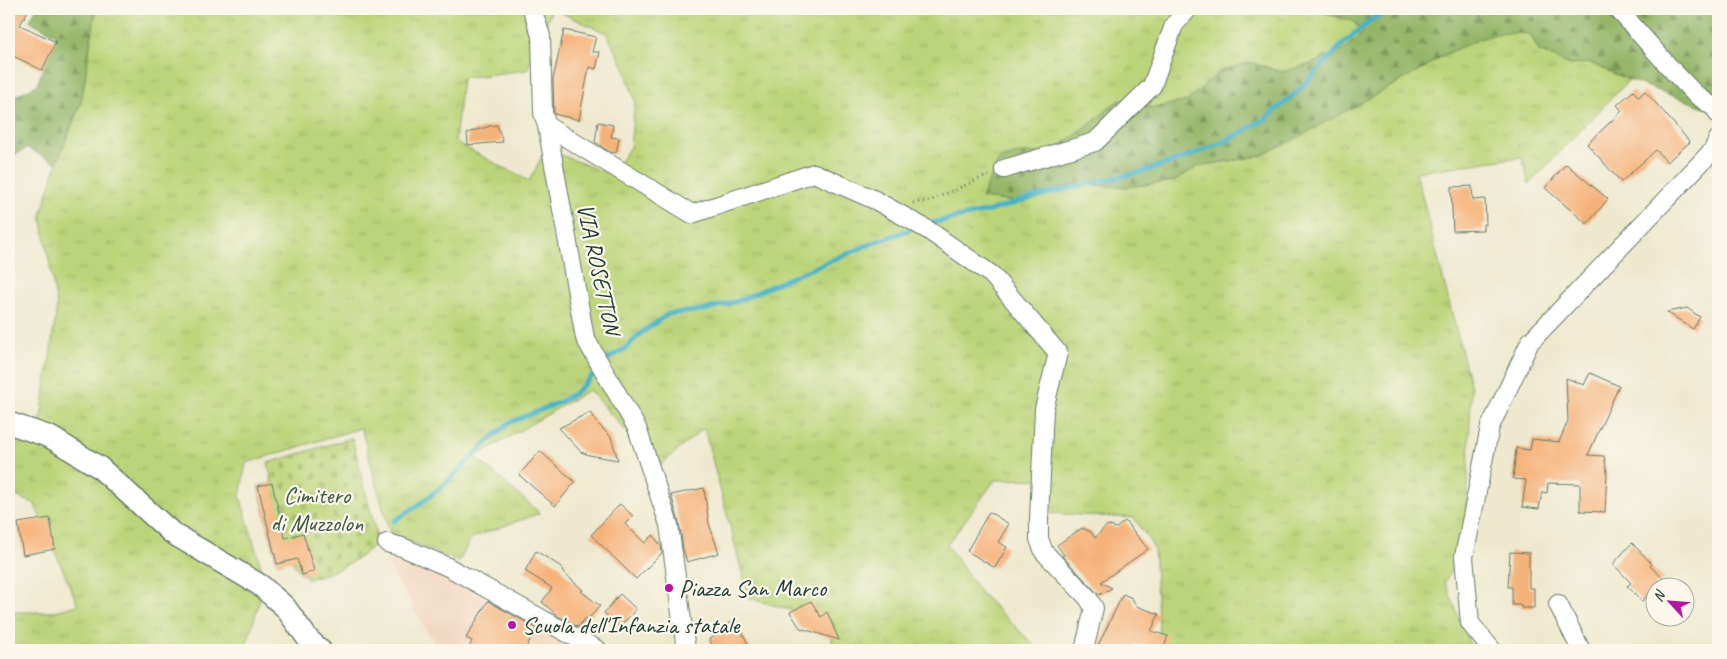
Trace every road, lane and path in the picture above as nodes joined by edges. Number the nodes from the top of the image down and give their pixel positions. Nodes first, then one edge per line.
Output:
1 (532, 9) edge
2 (1188, 9) edge
3 (1618, 9) edge
4 (1718, 114) edge
5 (547, 126) junction
6 (1718, 139) edge
7 (1004, 169) joint
8 (888, 208) junction
9 (9, 423) edge
10 (387, 543) dead end
11 (1558, 604) dead end
12 (320, 650) edge
13 (598, 650) edge
14 (686, 650) edge
15 (1084, 650) edge
16 (1492, 650) edge
17 (1581, 650) edge

1 - 5 street, VIA ROSETTON
2 - 7 street
3 - 4 street
5 - 8 street
5 - 14 street, VIA ROSETTON
6 - 16 street
7 - 8 path
8 - 15 street
9 - 12 street
10 - 13 street
11 - 17 street

